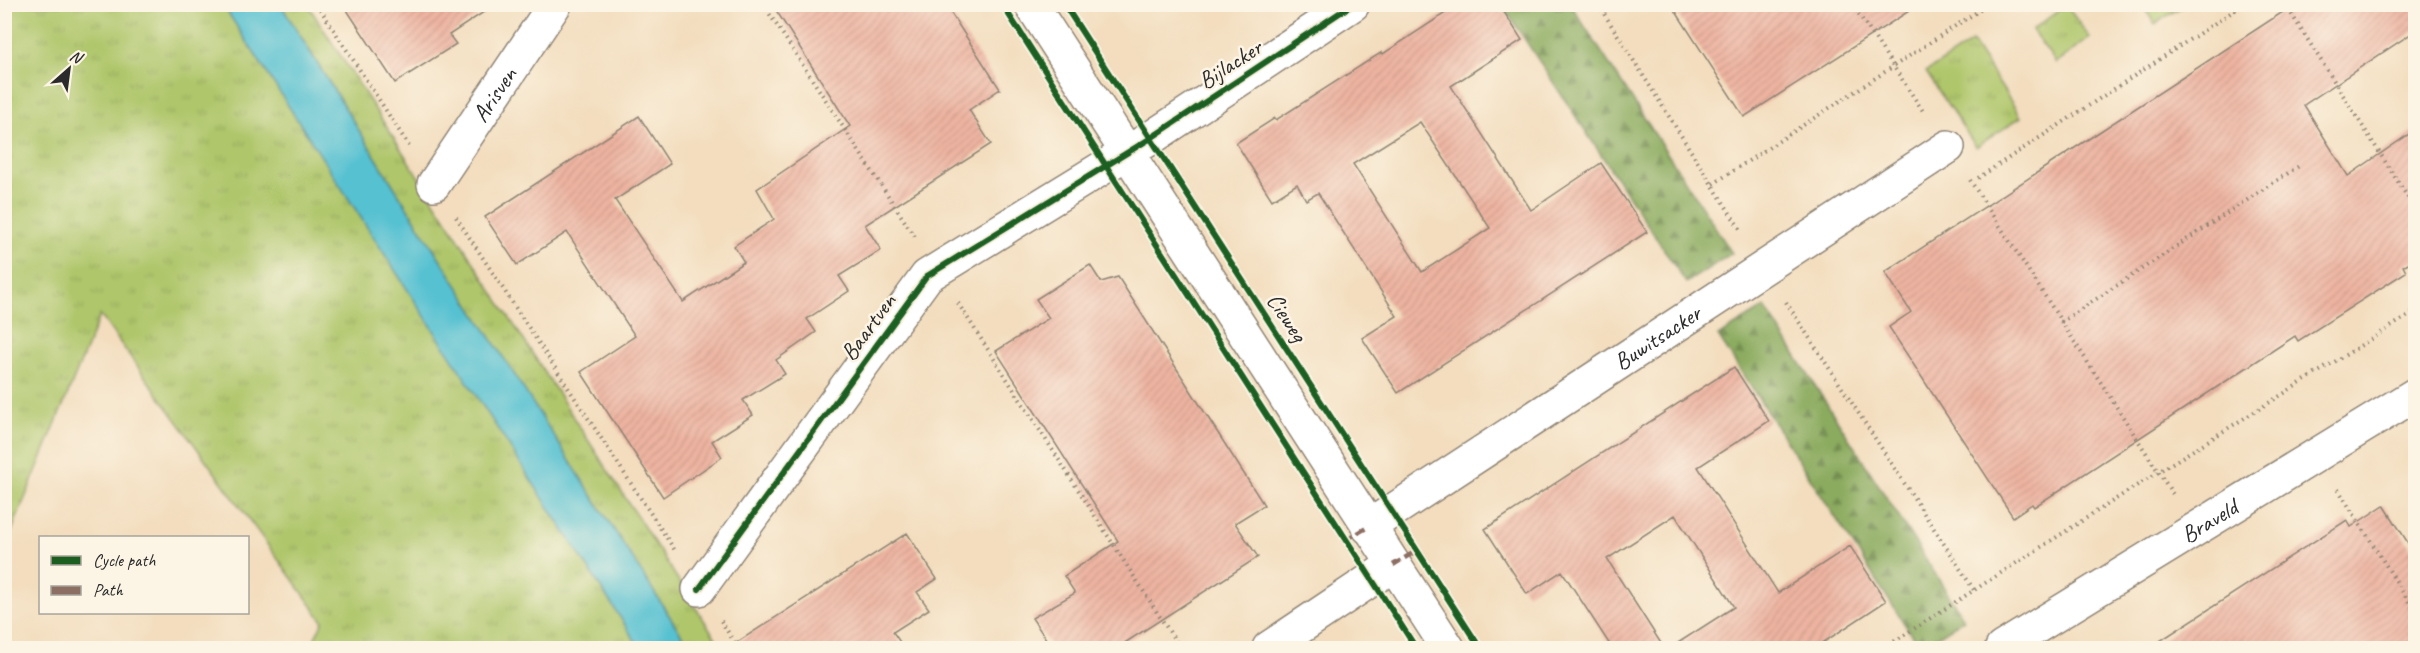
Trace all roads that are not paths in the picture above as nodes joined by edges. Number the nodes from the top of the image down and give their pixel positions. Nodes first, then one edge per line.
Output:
1 (555, 4) edge
2 (1031, 4) edge
3 (1353, 4) edge
4 (1948, 147) road end
5 (1127, 153) junction
6 (435, 184) road end
7 (2415, 394) edge
8 (1368, 527) junction
9 (1393, 565) junction
10 (699, 589) road end
11 (1269, 648) edge
12 (1448, 648) edge
13 (2002, 648) edge

1 - 6 street, Arisven
2 - 5 street, Cieweg
3 - 5 street, Bijlacker
4 - 8 street, Buwitsacker
5 - 8 street, Cieweg
5 - 10 street, Baartven
7 - 13 street, Braveld
8 - 9 street, Cieweg
9 - 11 street
9 - 12 street, Cieweg

